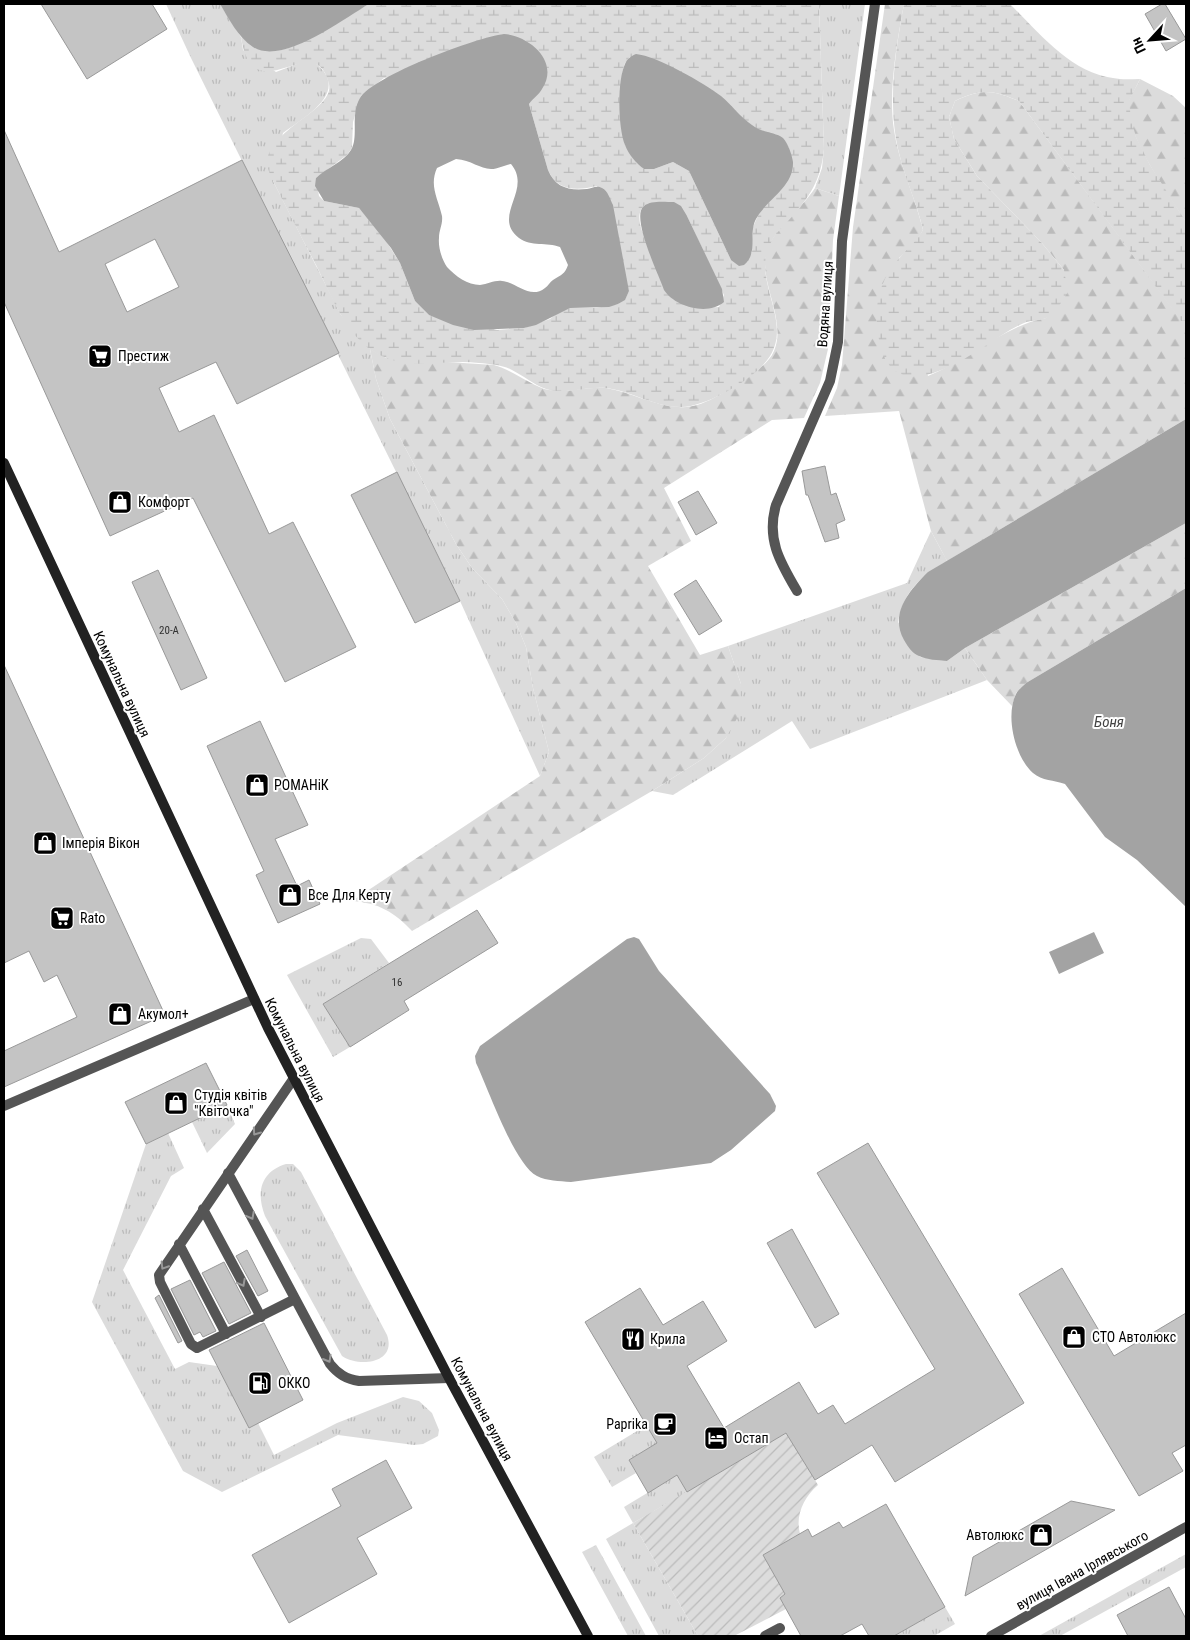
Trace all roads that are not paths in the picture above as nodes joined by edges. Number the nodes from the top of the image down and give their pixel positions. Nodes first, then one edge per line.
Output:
1 (875, 4) edge
2 (4, 463) edge
3 (797, 591) dead end
4 (254, 999) junction
5 (294, 1078) junction
6 (4, 1106) edge
7 (228, 1173) junction
8 (203, 1209) junction
9 (179, 1244) junction
10 (295, 1299) junction
11 (260, 1317) junction
12 (226, 1334) junction
13 (449, 1378) junction
14 (1186, 1527) edge
15 (780, 1628) dead end
16 (588, 1636) edge
17 (765, 1636) edge
18 (991, 1636) edge

1 - 3 street, Водяна вулиця
2 - 4 main road, Комунальна вулиця
4 - 5 main road, Комунальна вулиця
4 - 6 street
5 -> 7 street
5 - 13 main road, Комунальна вулиця
7 - 8 street
7 -> 10 street
8 - 9 street
8 -> 11 street
9 - 12 street
9 -> 12 street
10 - 11 street
10 -> 13 street
11 - 12 street
13 - 16 main road, Комунальна вулиця
14 - 18 street, вулиця Івана Ірлявського
15 - 17 street

